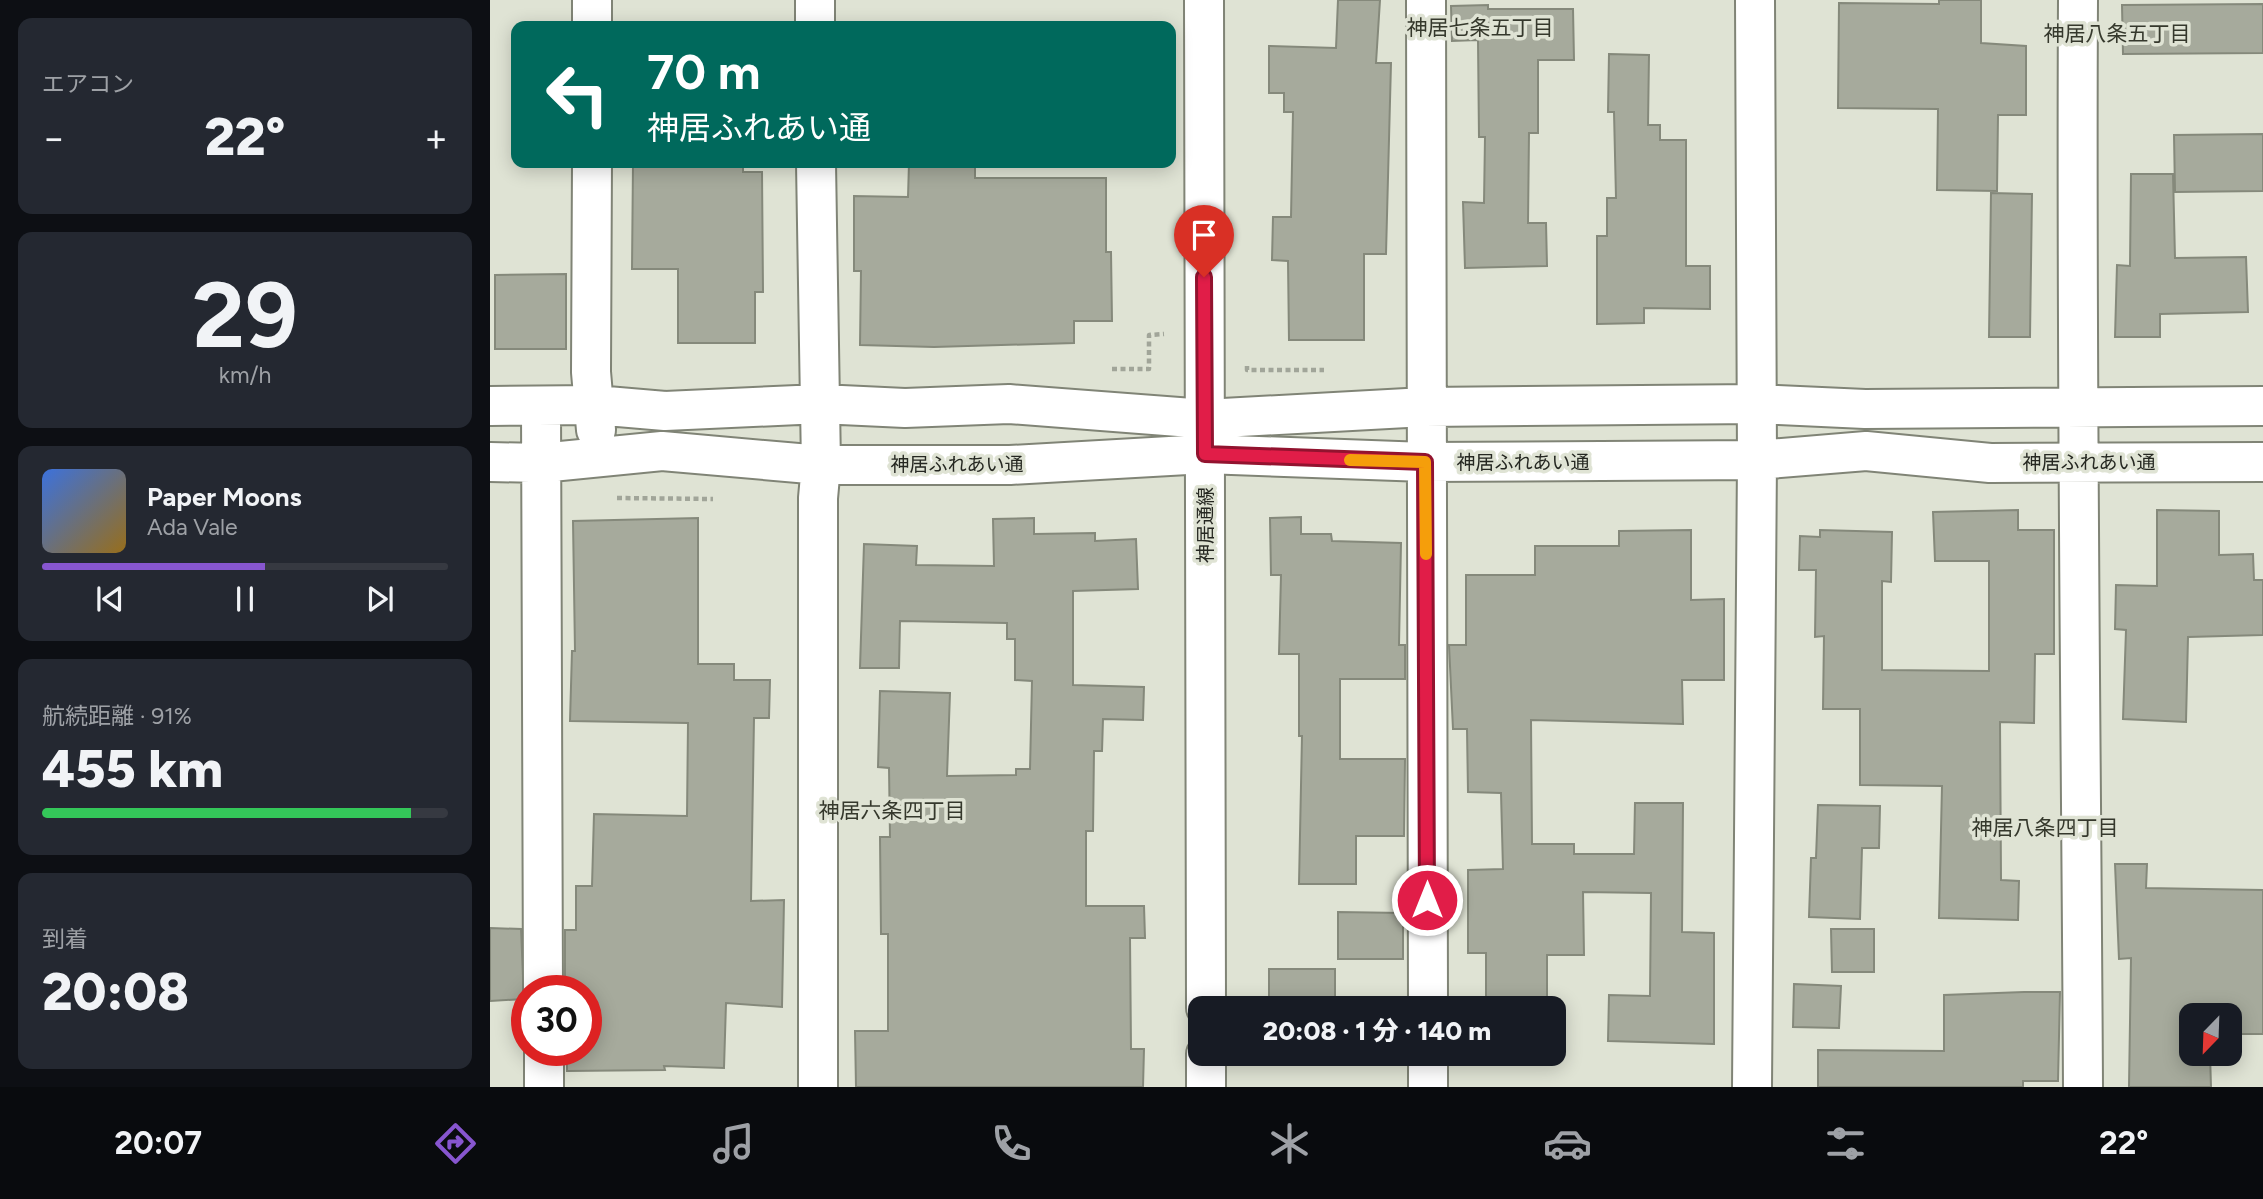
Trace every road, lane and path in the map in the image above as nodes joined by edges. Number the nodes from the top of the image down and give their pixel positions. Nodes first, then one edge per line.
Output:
1 (592, 0) edge
2 (815, 0) edge
3 (1204, 0) edge
4 (1426, 0) edge
5 (1755, 0) edge
6 (2078, 0) edge
7 (592, 21) edge
8 (815, 21) edge
9 (592, 168) edge
10 (816, 168) edge
11 (1204, 332) junction
12 (1247, 359) dead end
13 (1105, 369) dead end
14 (1247, 370) dead end
15 (820, 404) junction
16 (1757, 404) junction
17 (596, 405) junction
18 (490, 406) edge
19 (541, 406) junction
20 (2077, 406) junction
21 (2263, 406) edge
22 (1425, 407) junction
23 (1205, 436) junction
24 (597, 458) junction
25 (1757, 460) junction
26 (2079, 461) junction
27 (490, 462) edge
28 (1425, 462) junction
29 (2263, 462) edge
30 (541, 463) junction
31 (821, 465) junction
32 (543, 975) edge
33 (1206, 996) edge
34 (1428, 996) edge
35 (544, 1066) edge
36 (1206, 1066) edge
37 (1428, 1066) edge
38 (544, 1087) edge
39 (818, 1087) edge
40 (1206, 1087) edge
41 (1428, 1087) edge
42 (1752, 1087) edge
43 (2083, 1087) edge

1 - 7 street
2 - 8 street
3 - 11 street, 神居通線
4 - 22 street
5 - 16 street
6 - 20 street
9 - 17 street
10 - 15 street
11 - 13 path
11 - 23 street, 神居通線
12 - 14 path
15 - 17 street, 神居ふれあい通
15 - 23 street, 神居ふれあい通
15 - 31 street
16 - 20 street, 神居ふれあい通
16 - 22 street, 神居ふれあい通
16 - 25 street
17 - 19 street, 神居ふれあい通
17 - 24 street
18 - 19 street, 神居ふれあい通
19 - 30 street
20 - 21 street, 神居ふれあい通
20 - 26 street
22 - 23 street, 神居ふれあい通
22 - 28 street
23 - 28 street, 神居ふれあい通
23 - 31 street, 神居ふれあい通
23 - 33 street, 神居通線
24 - 30 street, 神居ふれあい通
24 - 31 street, 神居ふれあい通
25 - 26 street, 神居ふれあい通
25 - 28 street, 神居ふれあい通
25 - 42 street
26 - 29 street, 神居ふれあい通
26 - 43 street
27 - 30 street, 神居ふれあい通
28 - 34 street
30 - 32 street
31 - 39 street
35 - 38 street
36 - 40 street
37 - 41 street

